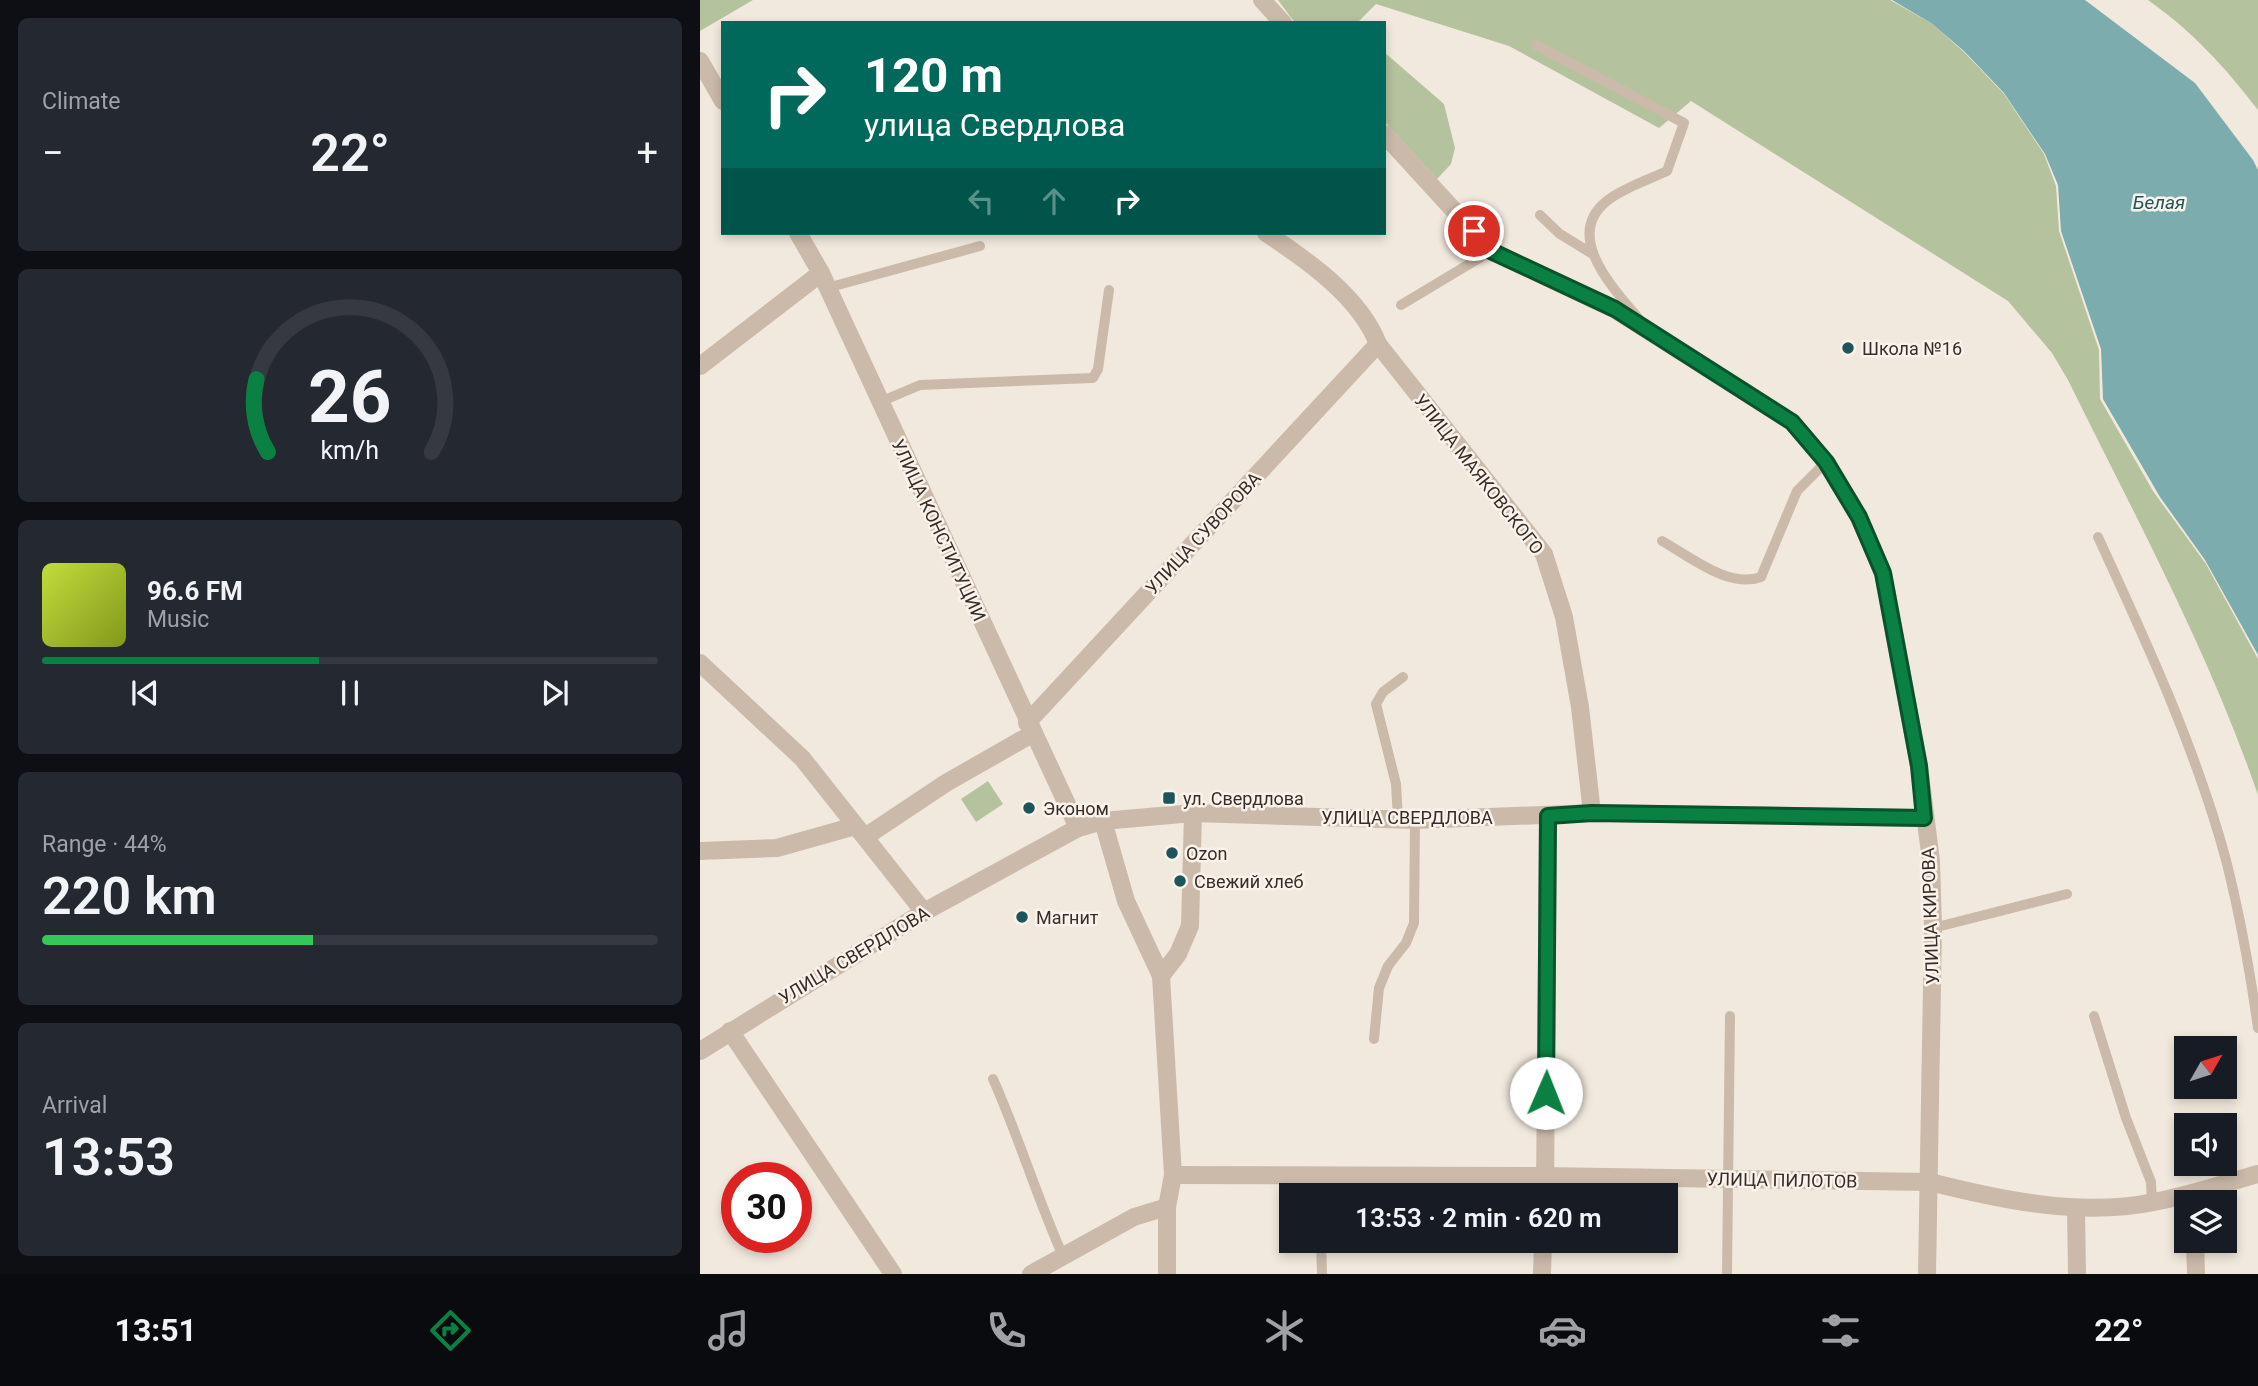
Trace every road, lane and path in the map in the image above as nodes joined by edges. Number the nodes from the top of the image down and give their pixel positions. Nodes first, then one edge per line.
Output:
1 (1262, 0) edge
2 (1281, 21) edge
3 (1536, 45) dead end
4 (700, 61) edge
5 (721, 98) edge
6 (1386, 136) edge
7 (1540, 215) dead end
8 (799, 235) edge
9 (1269, 235) edge
10 (980, 246) dead end
11 (1491, 251) junction
12 (1591, 253) junction
13 (824, 280) junction
14 (1109, 290) dead end
15 (1401, 305) dead end
16 (1648, 331) junction
17 (1378, 344) junction
18 (700, 366) edge
19 (880, 402) junction
20 (1826, 462) junction
21 (2098, 537) dead end
22 (1662, 541) dead end
23 (700, 663) edge
24 (1403, 677) dead end
25 (1030, 728) junction
26 (1193, 813) junction
27 (1592, 813) junction
28 (1548, 816) junction
29 (1924, 818) junction
30 (1406, 819) junction
31 (1103, 821) junction
32 (1078, 828) junction
33 (860, 831) junction
34 (700, 851) edge
35 (2067, 894) dead end
36 (924, 912) junction
37 (1933, 928) junction
38 (1161, 976) junction
39 (1730, 1016) dead end
40 (2094, 1016) dead end
41 (2258, 1028) edge
42 (730, 1031) junction
43 (1374, 1039) dead end
44 (700, 1051) edge
45 (993, 1079) dead end
46 (2258, 1174) edge
47 (1173, 1175) junction
48 (1321, 1176) junction
49 (1545, 1176) junction
50 (1730, 1179) junction
51 (1930, 1182) junction
52 (1321, 1183) edge
53 (1545, 1183) edge
54 (2212, 1190) edge
55 (2174, 1200) edge
56 (2152, 1203) junction
57 (1167, 1207) junction
58 (2076, 1208) junction
59 (1321, 1253) edge
60 (1543, 1253) edge
61 (2195, 1253) edge
62 (1063, 1256) junction
63 (893, 1274) edge
64 (1031, 1274) edge
65 (1167, 1274) edge
66 (1322, 1274) edge
67 (1542, 1274) edge
68 (1727, 1274) edge
69 (1927, 1274) edge
70 (2077, 1274) edge
71 (2196, 1274) edge

1 - 2 street
3 - 12 lane
4 - 5 street
6 - 11 street, УЛИЦА КИРОВА
7 - 12 lane
8 - 13 street, УЛИЦА КОНСТИТУЦИИ
9 - 17 street, УЛИЦА МАЯКОВСКОГО
10 - 13 lane
11 - 15 lane
11 - 16 street, УЛИЦА КИРОВА
12 - 16 lane
13 - 18 street
13 - 19 street, УЛИЦА КОНСТИТУЦИИ
14 - 19 lane
16 - 20 street, УЛИЦА КИРОВА
17 - 25 street, УЛИЦА СУВОРОВА
17 - 27 street, УЛИЦА МАЯКОВСКОГО
19 - 25 street, УЛИЦА КОНСТИТУЦИИ
20 - 22 lane
20 - 29 street, УЛИЦА КИРОВА
21 - 41 lane
23 - 33 street
24 - 30 lane
25 - 32 street, УЛИЦА КОНСТИТУЦИИ
25 - 33 street, УЛИЦА СУВОРОВА
26 - 30 street, УЛИЦА СВЕРДЛОВА
26 - 31 street, УЛИЦА СВЕРДЛОВА
26 - 38 street
27 - 28 street, УЛИЦА СВЕРДЛОВА
27 - 29 street, УЛИЦА СВЕРДЛОВА
28 - 30 street, УЛИЦА СВЕРДЛОВА
28 - 49 street
29 - 37 street, УЛИЦА КИРОВА
30 - 43 lane
31 - 32 street, УЛИЦА СВЕРДЛОВА
31 - 38 street
32 - 36 street, УЛИЦА СВЕРДЛОВА
33 - 34 street, УЛИЦА СУВОРОВА
33 - 36 street
35 - 37 lane
36 - 42 street, УЛИЦА СВЕРДЛОВА
37 - 51 street, УЛИЦА КИРОВА
38 - 47 street
39 - 50 lane
40 - 56 lane
42 - 44 street, УЛИЦА СВЕРДЛОВА
42 - 63 street
45 - 62 lane
46 - 54 street, УЛИЦА ПИЛОТОВ
47 - 48 street, УЛИЦА ПИЛОТОВ
47 - 57 street
48 - 49 street, УЛИЦА ПИЛОТОВ
48 - 52 lane
49 - 50 street, УЛИЦА ПИЛОТОВ
49 - 53 street
50 - 51 street, УЛИЦА ПИЛОТОВ
50 - 68 lane
51 - 58 street, УЛИЦА ПИЛОТОВ
51 - 69 street, УЛИЦА КИРОВА
55 - 56 street, УЛИЦА ПИЛОТОВ
56 - 58 street, УЛИЦА ПИЛОТОВ
57 - 62 street
57 - 65 street
58 - 70 street
59 - 66 lane
60 - 67 street
61 - 71 street
62 - 64 street

